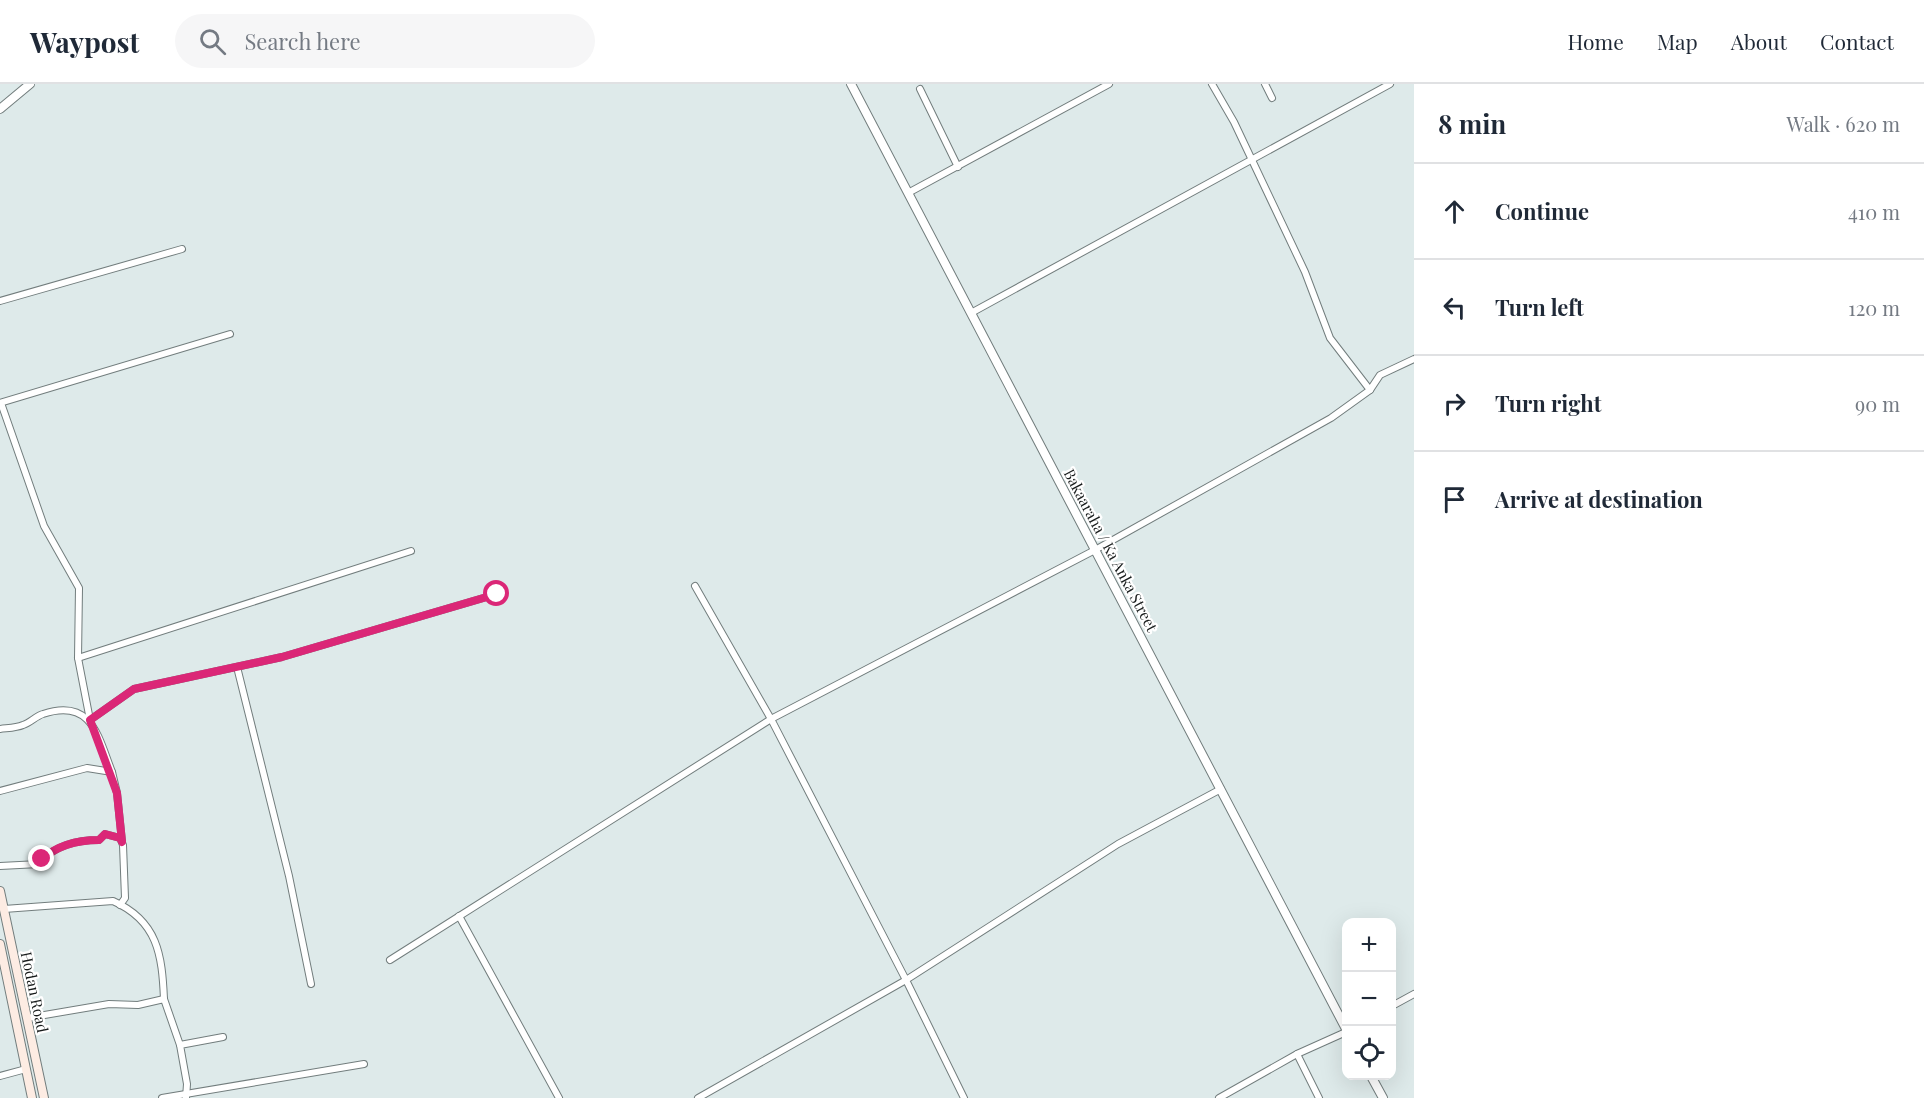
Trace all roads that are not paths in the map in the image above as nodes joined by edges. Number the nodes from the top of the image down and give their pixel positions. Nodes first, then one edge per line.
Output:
1 (30, 84) edge
2 (851, 84) edge
3 (1109, 84) edge
4 (1212, 84) edge
5 (1265, 84) edge
6 (1390, 84) edge
7 (920, 89) dead end
8 (1272, 98) dead end
9 (0, 109) edge
10 (1251, 161) junction
11 (958, 167) junction
12 (908, 193) junction
13 (182, 249) dead end
14 (0, 301) edge
15 (971, 313) junction
16 (230, 334) dead end
17 (1414, 359) edge
18 (1370, 390) junction
19 (0, 403) edge
20 (1095, 550) junction
21 (411, 551) dead end
22 (695, 586) dead end
23 (497, 594) dead end
24 (78, 658) junction
25 (237, 667) junction
26 (771, 719) junction
27 (90, 720) junction
28 (0, 729) edge
29 (112, 772) junction
30 (1221, 789) junction
31 (0, 791) edge
32 (122, 842) junction
33 (0, 866) edge
34 (0, 891) edge
35 (120, 904) junction
36 (4, 909) junction
37 (459, 916) junction
38 (0, 944) edge
39 (390, 960) dead end
40 (906, 980) junction
41 (311, 984) dead end
42 (1414, 994) edge
43 (164, 999) junction
44 (1396, 1004) edge
45 (27, 1018) junction
46 (1345, 1026) edge
47 (1342, 1032) edge
48 (223, 1037) dead end
49 (180, 1045) junction
50 (1297, 1054) junction
51 (364, 1064) dead end
52 (26, 1069) junction
53 (0, 1076) edge
54 (1373, 1080) edge
55 (186, 1096) edge
56 (32, 1098) edge
57 (44, 1098) edge
58 (162, 1098) edge
59 (559, 1098) edge
60 (698, 1098) edge
61 (964, 1098) edge
62 (1219, 1098) edge
63 (1319, 1098) edge
64 (1383, 1098) edge

1 - 9 street
2 - 12 street, Bakaaraha / Ka Anka Street
3 - 11 street
4 - 10 street
5 - 8 street
6 - 10 street
7 - 11 street
10 - 15 street
10 - 18 street
11 - 12 street
12 - 15 street, Bakaaraha / Ka Anka Street
13 - 14 street
15 - 20 street, Bakaaraha / Ka Anka Street
16 - 19 street
17 - 18 street
18 - 20 street
19 - 24 street
20 - 26 street
20 - 30 street, Bakaaraha / Ka Anka Street
21 - 24 street
22 - 26 street
23 - 25 street
24 - 27 street
25 - 27 street
25 - 41 street
26 - 37 street
26 - 40 street
27 - 28 street
27 - 29 street
29 - 31 street
29 - 32 street
30 - 40 street
30 - 46 street, Bakaaraha / Ka Anka Street
32 - 33 street
32 - 35 street
34 - 36 main road, Hodan Road
35 - 36 street
35 - 43 street
36 - 45 main road, Hodan Road
37 - 39 street
37 - 59 street
38 - 52 main road, Hodan Road
40 - 60 street
40 - 61 street
42 - 44 street
43 - 45 street
43 - 49 street
45 - 57 main road, Hodan Road
47 - 50 street
48 - 49 street
49 - 55 street
50 - 62 street
50 - 63 street
51 - 55 street
52 - 53 street
52 - 56 main road, Hodan Road
54 - 64 street
55 - 58 street

